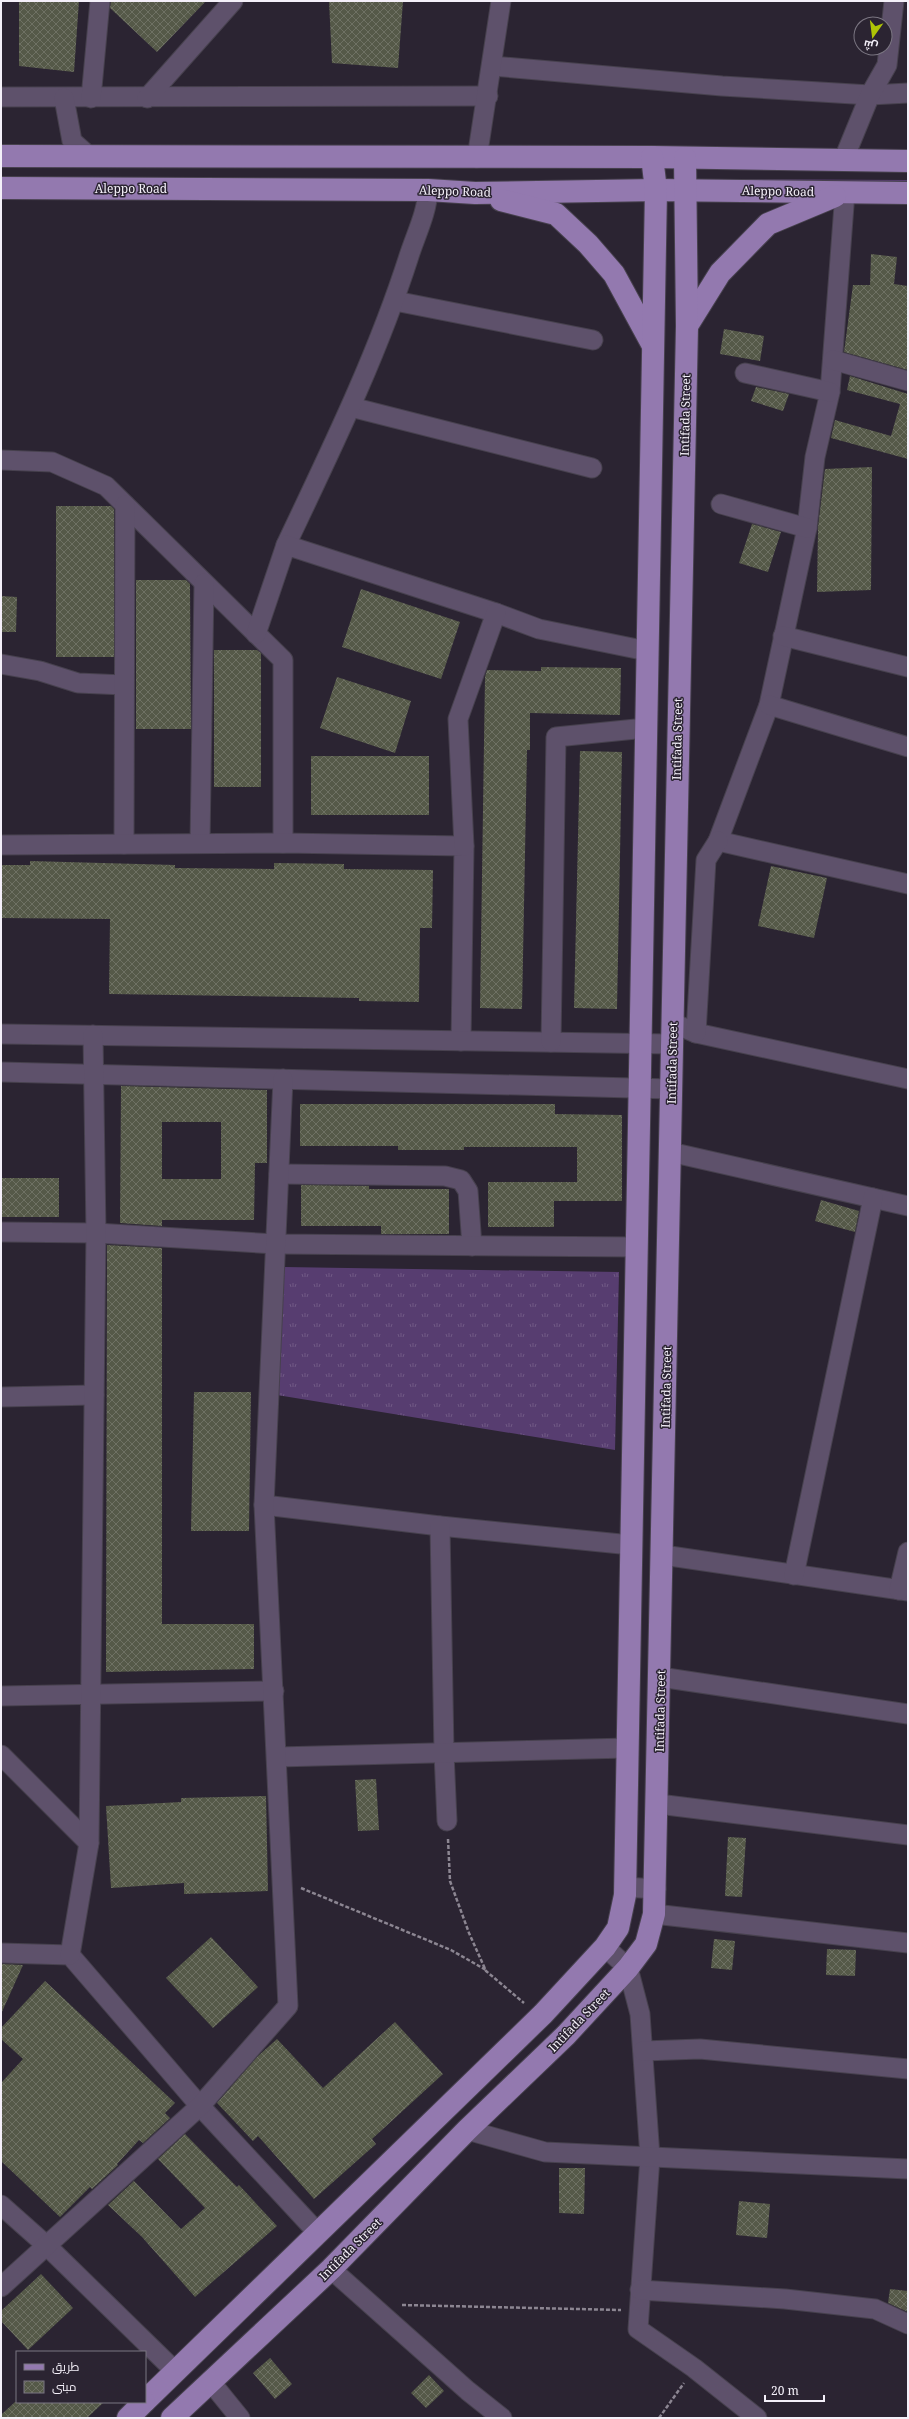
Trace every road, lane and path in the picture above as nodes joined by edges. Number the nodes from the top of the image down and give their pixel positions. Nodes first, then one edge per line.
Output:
1 (100, 1) edge
2 (233, 1) edge
3 (501, 1) edge
4 (894, 1) edge
5 (492, 66) junction
6 (908, 93) edge
7 (870, 95) junction
8 (488, 96) junction
9 (1, 97) edge
10 (64, 98) junction
11 (91, 98) junction
12 (146, 98) junction
13 (1, 156) edge
14 (89, 156) junction
15 (652, 157) junction
16 (477, 158) junction
17 (685, 158) junction
18 (844, 161) junction
19 (908, 162) edge
20 (1, 188) edge
21 (428, 190) junction
22 (656, 190) junction
23 (685, 190) junction
24 (475, 192) junction
25 (845, 192) junction
26 (908, 192) edge
27 (395, 301) junction
28 (687, 326) junction
29 (593, 340) dead end
30 (653, 346) junction
31 (833, 360) junction
32 (745, 373) dead end
33 (908, 381) edge
34 (830, 392) junction
35 (351, 407) junction
36 (1, 460) edge
37 (592, 468) dead end
38 (721, 504) dead end
39 (125, 505) junction
40 (807, 528) junction
41 (286, 545) junction
42 (204, 583) junction
43 (496, 613) junction
44 (256, 634) junction
45 (783, 636) junction
46 (647, 651) junction
47 (1, 664) edge
48 (908, 667) edge
49 (124, 685) junction
50 (769, 705) junction
51 (646, 728) junction
52 (908, 747) edge
53 (718, 841) junction
54 (200, 843) junction
55 (283, 843) junction
56 (124, 844) junction
57 (1, 845) edge
58 (464, 846) junction
59 (908, 884) edge
60 (696, 1032) junction
61 (1, 1034) edge
62 (672, 1034) junction
63 (93, 1035) junction
64 (461, 1041) junction
65 (551, 1042) junction
66 (640, 1044) junction
67 (1, 1072) edge
68 (95, 1074) junction
69 (908, 1077) edge
70 (284, 1079) junction
71 (640, 1088) junction
72 (671, 1089) junction
73 (670, 1152) junction
74 (279, 1174) junction
75 (873, 1198) junction
76 (908, 1206) edge
77 (1, 1232) edge
78 (96, 1233) junction
79 (276, 1244) junction
80 (472, 1246) junction
81 (637, 1247) junction
82 (94, 1395) junction
83 (1, 1397) edge
84 (264, 1505) junction
85 (440, 1526) junction
86 (631, 1545) junction
87 (908, 1552) edge
88 (662, 1555) junction
89 (794, 1575) junction
90 (903, 1591) edge
91 (660, 1678) junction
92 (274, 1691) junction
93 (91, 1694) junction
94 (1, 1696) edge
95 (908, 1714) edge
96 (628, 1748) junction
97 (444, 1753) junction
98 (1, 1755) edge
99 (278, 1757) junction
100 (658, 1804) junction
101 (447, 1820) joint
102 (908, 1835) edge
103 (89, 1843) junction
104 (283, 1881) junction
105 (625, 1887) junction
106 (656, 1889) junction
107 (654, 1914) junction
108 (908, 1942) edge
109 (605, 1947) junction
110 (1, 1953) edge
111 (70, 1955) junction
112 (628, 1968) junction
113 (486, 1970) junction
114 (540, 2017) junction
115 (643, 2051) junction
116 (908, 2069) edge
117 (200, 2106) junction
118 (467, 2130) junction
119 (650, 2157) junction
120 (908, 2169) edge
121 (1, 2205) edge
122 (317, 2232) junction
123 (46, 2245) junction
124 (331, 2269) junction
125 (1, 2287) edge
126 (640, 2290) junction
127 (371, 2304) junction
128 (639, 2310) junction
129 (908, 2324) edge
130 (694, 2368) junction
131 (175, 2371) junction
132 (210, 2380) junction
133 (146, 2399) edge
134 (142, 2403) edge
135 (128, 2418) edge
136 (172, 2418) edge
137 (240, 2418) edge
138 (502, 2418) edge
139 (659, 2418) edge
140 (757, 2418) edge

1 - 11 street
2 - 12 street
3 - 5 street
4 - 7 street
5 - 7 street
5 - 8 street
6 - 7 street
7 - 18 street
8 - 12 street
8 - 16 street
9 - 10 street
10 - 11 street
10 - 14 street
11 - 12 street
13 - 14 main road
14 - 16 main road
15 - 16 main road
15 - 17 main road
15 - 22 main road
17 - 18 main road
17 - 23 main road, Intifada Street
18 - 19 main road
20 - 21 main road, Aleppo Road
21 - 24 main road, Aleppo Road
21 - 27 street
22 - 23 main road, Aleppo Road
22 - 24 main road, Aleppo Road
22 - 30 main road
23 - 25 main road, Aleppo Road
23 - 28 main road, Intifada Street
24 - 30 main road
25 - 26 main road, Aleppo Road
25 - 28 main road
25 - 31 street
27 - 29 street
27 - 35 street
28 - 62 main road, Intifada Street
30 - 46 main road
31 - 33 street
31 - 34 street
32 - 34 street
34 - 40 street
35 - 37 street
35 - 41 street
36 - 39 street
38 - 40 street
39 - 42 street
39 - 49 street
40 - 45 street
41 - 43 street
41 - 44 street
42 - 44 street
42 - 54 street
43 - 46 street
43 - 58 street
44 - 55 street
45 - 48 street
45 - 50 street
46 - 51 main road
47 - 49 street
49 - 56 street
50 - 52 street
50 - 53 street
51 - 65 street
51 - 66 main road
53 - 59 street
53 - 60 street
54 - 55 street
54 - 56 street
55 - 58 street
56 - 57 street
58 - 64 street
60 - 62 street
60 - 69 street
61 - 63 street
62 - 66 street
62 - 72 main road, Intifada Street
63 - 64 street
63 - 68 street
64 - 65 street
65 - 66 street
66 - 71 main road
67 - 68 street
68 - 70 street
68 - 78 street
70 - 71 street
70 - 74 street
71 - 72 street
71 - 81 main road
72 - 73 main road, Intifada Street
73 - 75 street
73 - 88 main road, Intifada Street
74 - 79 street
74 - 80 street
75 - 76 street
75 - 89 street
77 - 78 street
78 - 79 street
78 - 82 street
79 - 80 street
79 - 84 street
80 - 81 street
81 - 86 main road
82 - 83 street
82 - 93 street
84 - 85 street
84 - 92 street
85 - 86 street
85 - 97 street
86 - 96 main road
87 - 90 street
88 - 89 street
88 - 91 main road, Intifada Street
89 - 90 street
91 - 95 street
91 - 100 main road, Intifada Street
92 - 93 street
92 - 99 street
93 - 94 street
93 - 103 street
96 - 97 street
96 - 105 main road
97 - 99 street
97 - 101 street
98 - 103 street
99 - 104 street
100 - 102 street
100 - 106 main road, Intifada Street
101 - 113 path
103 - 111 street
104 - 113 path
104 - 117 street
105 - 106 street
105 - 109 main road
106 - 107 main road, Intifada Street
107 - 108 street
107 - 112 main road, Intifada Street
109 - 112 street
109 - 114 main road
110 - 111 street
111 - 117 street
112 - 115 street
112 - 118 main road, Intifada Street
113 - 114 path
114 - 122 main road
115 - 116 street
115 - 119 street
117 - 122 street
117 - 123 street
118 - 119 street
118 - 124 main road, Intifada Street
119 - 120 street
119 - 126 street
121 - 123 street
122 - 131 main road
123 - 125 street
123 - 131 street
124 - 127 street
124 - 132 main road, Intifada Street
126 - 128 street
126 - 129 street
127 - 128 path
127 - 138 street
128 - 130 street
130 - 139 path
130 - 140 street
131 - 133 main road
132 - 136 main road, Intifada Street
132 - 137 street
134 - 135 main road

